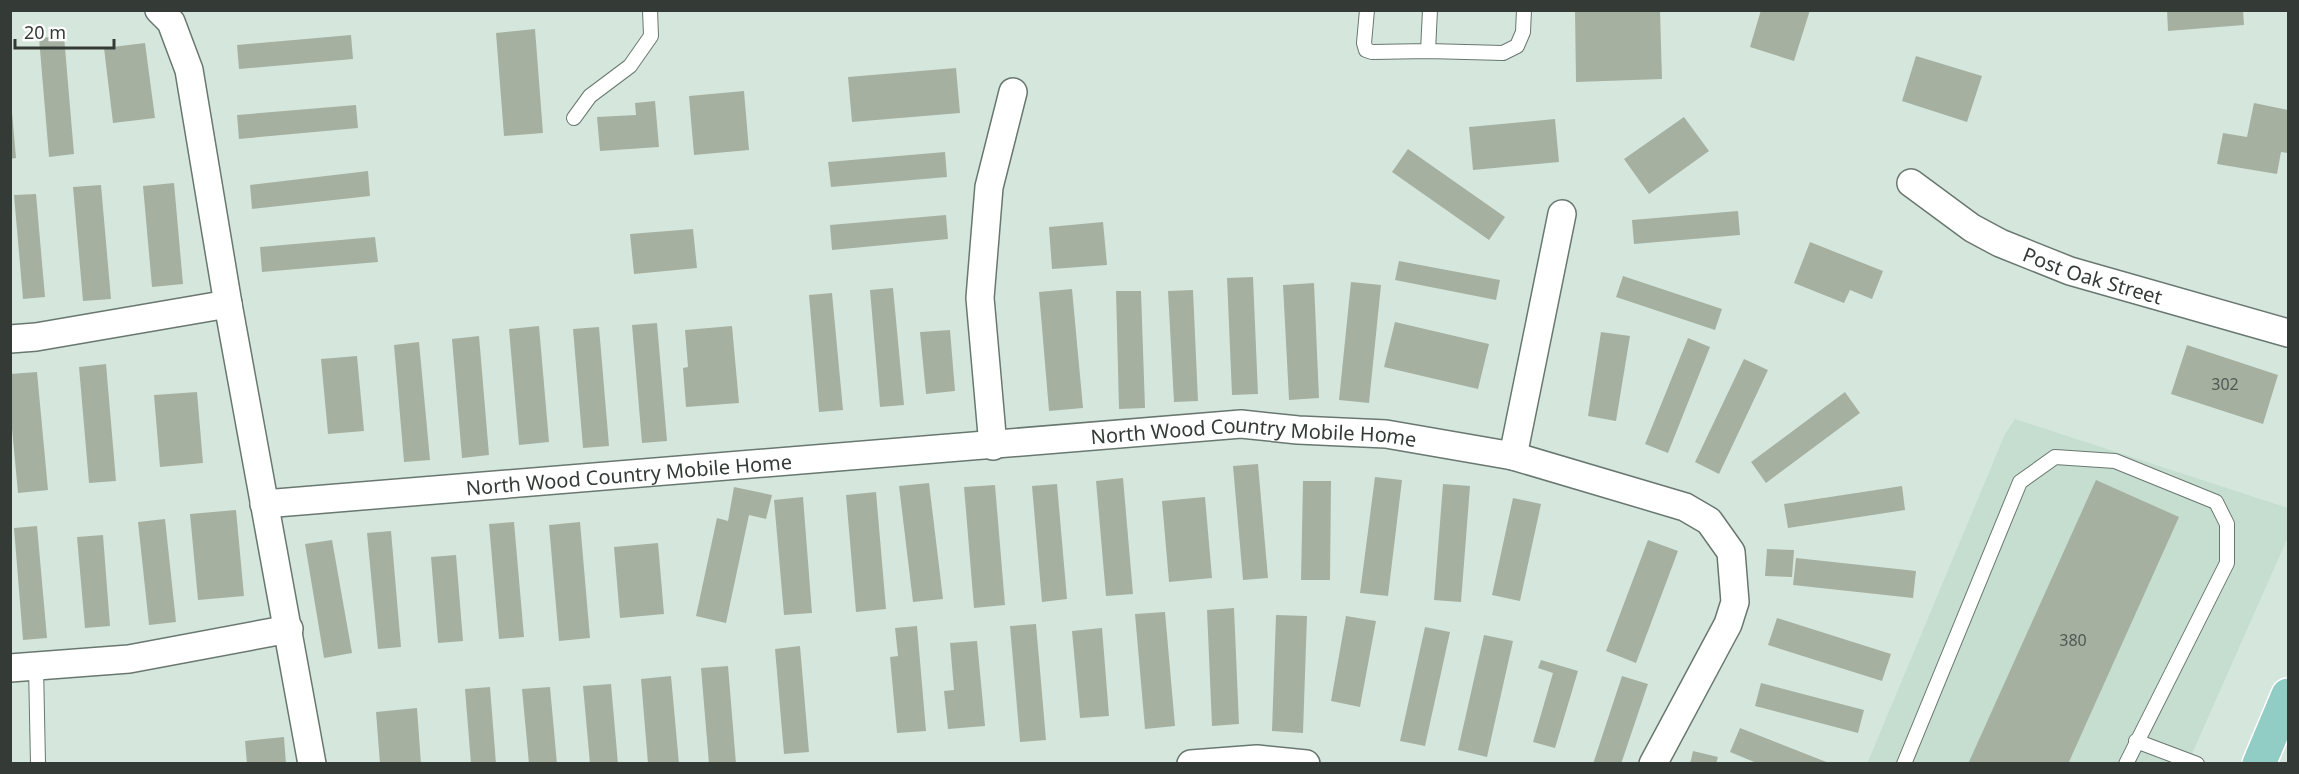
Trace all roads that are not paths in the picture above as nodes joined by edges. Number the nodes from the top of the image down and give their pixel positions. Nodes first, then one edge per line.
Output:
1 (159, 10) edge
2 (650, 10) edge
3 (1367, 10) edge
4 (1430, 10) edge
5 (1524, 10) edge
6 (1428, 51) junction
7 (1013, 92) dead end
8 (574, 118) dead end
9 (1911, 183) dead end
10 (1562, 214) dead end
11 (228, 304) junction
12 (2289, 333) edge
13 (10, 339) edge
14 (993, 446) junction
15 (1513, 456) junction
16 (264, 504) junction
17 (289, 629) junction
18 (23, 667) edge
19 (2289, 695) edge
20 (2136, 741) junction
21 (38, 764) edge
22 (312, 764) edge
23 (1191, 764) edge
24 (1306, 764) edge
25 (1653, 764) edge
26 (1905, 764) edge
27 (2126, 764) edge
28 (2197, 764) edge
29 (2259, 764) edge

1 - 11 street
2 - 8 lane
3 - 6 lane
4 - 6 lane
5 - 6 lane
7 - 14 street
9 - 12 street, Post Oak Street
10 - 15 street
11 - 13 street
11 - 16 street
14 - 15 street, North Wood Country Mobile Home
14 - 16 street, North Wood Country Mobile Home
15 - 25 street, North Wood Country Mobile Home
16 - 17 street
17 - 18 street
17 - 22 street
18 - 21 lane
19 - 29 main road
20 - 26 lane
20 - 27 lane
20 - 28 lane
23 - 24 street

